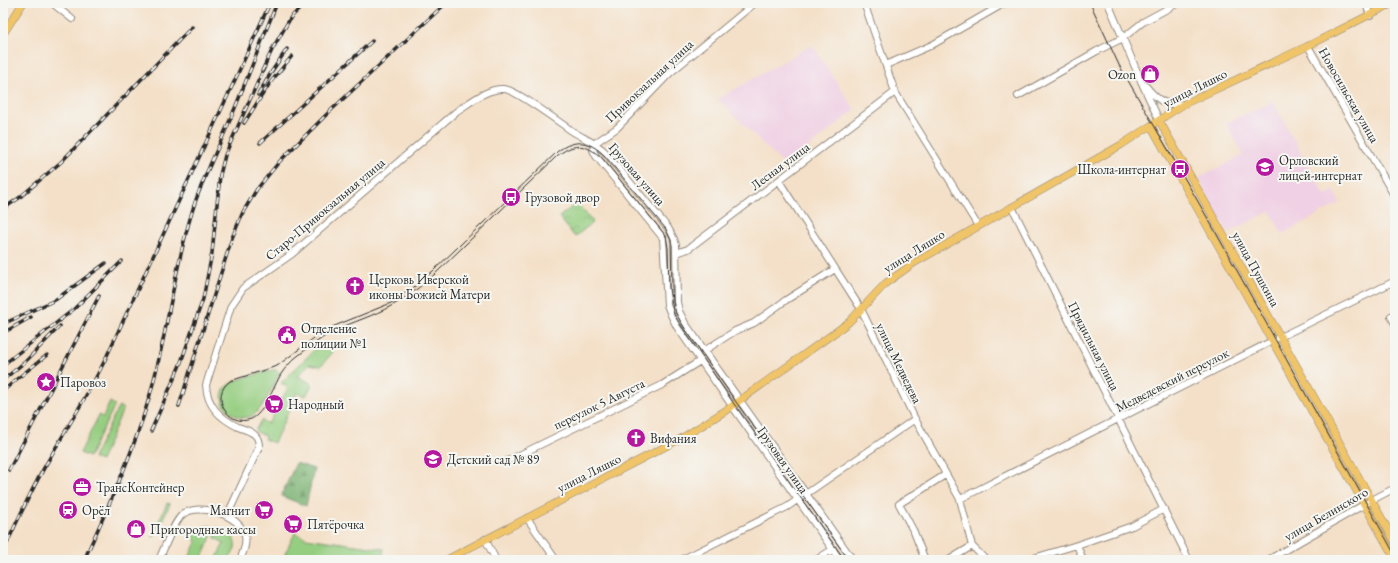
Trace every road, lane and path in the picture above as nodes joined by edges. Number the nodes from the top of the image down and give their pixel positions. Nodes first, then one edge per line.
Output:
1 (23, 3) edge
2 (52, 3) edge
3 (754, 3) edge
4 (864, 3) edge
5 (1005, 3) edge
6 (1108, 3) edge
7 (1178, 3) edge
8 (1366, 3) edge
9 (1393, 3) edge
10 (1370, 16) junction
11 (72, 19) dead end
12 (3, 34) edge
13 (1123, 38) junction
14 (1308, 46) junction
15 (886, 65) junction
16 (1140, 81) junction
17 (895, 92) junction
18 (1018, 96) dead end
19 (1184, 104) junction
20 (1159, 120) junction
21 (1151, 126) junction
22 (595, 143) junction
23 (779, 181) junction
24 (1395, 197) edge
25 (1012, 207) junction
26 (978, 226) junction
27 (676, 253) junction
28 (835, 269) junction
29 (1395, 281) edge
30 (861, 309) junction
31 (1391, 316) dead end
32 (1395, 324) edge
33 (1280, 337) junction
34 (1272, 342) junction
35 (704, 351) junction
36 (700, 361) junction
37 (739, 400) junction
38 (732, 406) junction
39 (915, 419) junction
40 (1119, 419) junction
41 (505, 462) dead end
42 (945, 475) junction
43 (1395, 488) edge
44 (807, 494) junction
45 (960, 499) junction
46 (798, 500) junction
47 (1372, 500) junction
48 (1364, 504) junction
49 (1164, 509) junction
50 (227, 516) junction
51 (527, 518) junction
52 (485, 539) junction
53 (1395, 542) edge
54 (1077, 545) junction
55 (972, 546) junction
56 (833, 549) junction
57 (1395, 559) edge
58 (159, 560) edge
59 (240, 560) edge
60 (446, 560) edge
61 (496, 560) edge
62 (556, 560) edge
63 (681, 560) edge
64 (816, 560) edge
65 (840, 560) edge
66 (853, 560) edge
67 (926, 560) edge
68 (949, 560) edge
69 (986, 560) edge
70 (1027, 560) edge
71 (1083, 560) edge
72 (1189, 560) edge
73 (1268, 560) edge

1 - 12 main road
2 - 11 street
3 - 22 street, Привокзальная улица
4 - 15 street
5 - 15 street
6 - 13 street, улица Пушкина
7 - 13 street
8 - 10 street
9 - 10 main road, улица Ляшко
10 - 14 main road, улица Ляшко
13 - 16 street, улица Пушкина
13 - 18 street
14 - 19 main road, улица Ляшко
14 - 24 street, Новосильская улица
15 - 17 street
16 - 19 street
16 - 20 street, улица Пушкина
17 - 23 street, Лесная улица
17 - 26 street
19 - 20 main road, улица Ляшко
20 - 21 main road, улица Ляшко
20 - 33 main road, улица Пушкина
21 - 25 main road, улица Ляшко
21 - 34 main road, улица Пушкина
22 - 27 street, Грузовая улица
22 - 36 street, Грузовая улица
22 - 50 street, Старо-Привокзальная улица
23 - 27 street, Лесная улица
23 - 28 street, улица Медведева
25 - 26 main road, улица Ляшко
25 - 40 street, Прядильная улица
26 - 30 main road, улица Ляшко
27 - 35 street, Грузовая улица
28 - 30 street, улица Медведева
28 - 35 street
29 - 33 street, Медведевский переулок
30 - 37 main road, улица Ляшко
30 - 39 street, улица Медведева
31 - 32 street
33 - 34 street, Медведевский переулок
33 - 47 main road, улица Пушкина
34 - 40 street, Медведевский переулок
34 - 48 main road, улица Пушкина
35 - 37 street, Грузовая улица
36 - 38 street, Грузовая улица
36 - 41 street, переулок 5 Августа
37 - 38 main road, улица Ляшко
37 - 44 street, Грузовая улица
38 - 46 street, Грузовая улица
38 - 51 main road, улица Ляшко
39 - 42 street, улица Медведева
39 - 44 street
40 - 45 street, Медведевский переулок
40 - 49 street, Прядильная улица
42 - 45 street, улица Медведева
42 - 67 street
43 - 47 street, улица Белинского
44 - 46 street
44 - 66 street, Грузовая улица
45 - 55 street, улица Медведева
46 - 56 street, Грузовая улица
46 - 63 street
47 - 48 street, улица Белинского
47 - 53 main road, улица Пушкина
48 - 57 main road, улица Пушкина
48 - 73 street, улица Белинского
49 - 54 street
49 - 72 street, Прядильная улица
50 - 58 street
50 - 59 street
51 - 52 main road, улица Ляшко
51 - 62 street
52 - 60 main road, улица Ляшко
52 - 61 street
54 - 70 street
54 - 71 street
55 - 68 street
55 - 69 street
56 - 64 street
56 - 65 street, Грузовая улица

